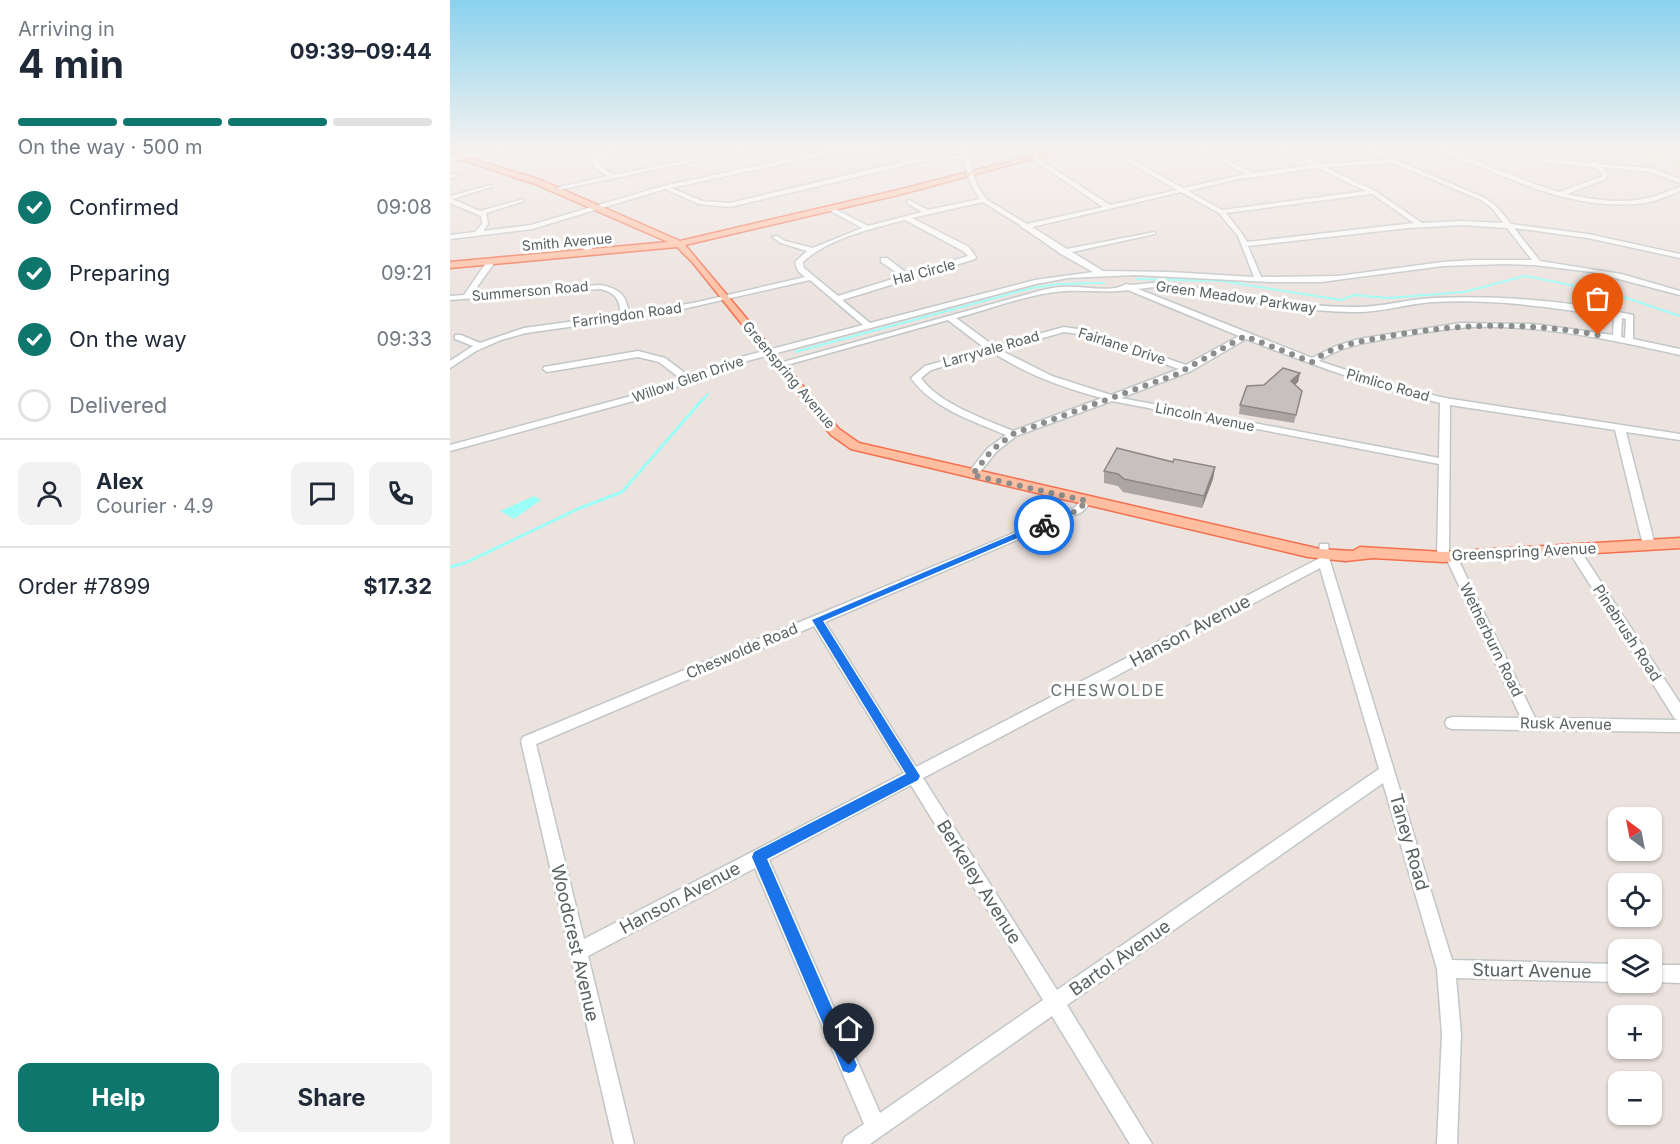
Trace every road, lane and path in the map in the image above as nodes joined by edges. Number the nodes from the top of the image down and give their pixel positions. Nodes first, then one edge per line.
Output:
1 (455, 201) edge
2 (518, 201) edge
3 (583, 201) edge
4 (620, 201) edge
5 (697, 201) edge
6 (745, 201) edge
7 (861, 201) edge
8 (977, 201) edge
9 (986, 201) edge
10 (1098, 201) edge
11 (1131, 201) edge
12 (1203, 201) edge
13 (1302, 201) edge
14 (1387, 201) edge
15 (1486, 201) edge
16 (1592, 201) edge
17 (1646, 201) edge
18 (909, 202) dead end
19 (1107, 207) junction
20 (598, 208) junction
21 (831, 209) junction
22 (927, 212) junction
23 (1221, 212) junction
24 (480, 213) junction
25 (907, 218) junction
26 (1421, 225) junction
27 (1509, 226) junction
28 (1024, 227) junction
29 (868, 229) junction
30 (1153, 233) dead end
31 (476, 235) junction
32 (594, 236) dead end
33 (450, 237) edge
34 (775, 237) dead end
35 (679, 244) junction
36 (1245, 244) junction
37 (812, 249) junction
38 (1064, 252) junction
39 (586, 254) junction
40 (1680, 256) edge
41 (884, 260) dead end
42 (491, 262) junction
43 (1538, 262) junction
44 (450, 265) edge
45 (1102, 274) junction
46 (906, 276) junction
47 (809, 278) junction
48 (1258, 278) junction
49 (1128, 287) junction
50 (1680, 293) edge
51 (467, 297) junction
52 (450, 298) edge
53 (725, 298) junction
54 (836, 299) junction
55 (1618, 315) junction
56 (624, 317) junction
57 (949, 317) junction
58 (869, 326) junction
59 (1054, 331) joint
60 (1245, 336) junction
61 (458, 337) dead end
62 (1617, 338) junction
63 (1629, 341) junction
64 (480, 346) junction
65 (989, 350) junction
66 (770, 352) junction
67 (1680, 352) edge
68 (1317, 363) junction
69 (780, 364) junction
70 (450, 365) edge
71 (547, 369) dead end
72 (1188, 369) junction
73 (688, 380) junction
74 (1107, 399) junction
75 (1445, 401) junction
76 (1620, 429) junction
77 (1013, 434) junction
78 (1680, 437) edge
79 (450, 448) edge
80 (1443, 462) junction
81 (972, 475) junction
82 (1087, 501) junction
83 (1680, 543) edge
84 (1649, 545) junction
85 (1574, 550) junction
86 (1324, 554) junction
87 (1447, 557) junction
88 (817, 620) junction
89 (1680, 716) edge
90 (1452, 723) dead end
91 (1531, 724) junction
92 (1680, 726) edge
93 (528, 741) joint
94 (1388, 771) junction
95 (914, 776) junction
96 (759, 857) junction
97 (578, 952) junction
98 (1446, 969) junction
99 (1608, 973) edge
100 (1662, 974) edge
101 (1680, 974) edge
102 (1055, 1003) junction
103 (876, 1128) junction
104 (624, 1144) edge
105 (852, 1144) edge
106 (1142, 1144) edge
107 (1447, 1144) edge

1 - 24 street
2 - 24 street
3 - 20 main road, Greenspring Avenue
4 - 20 street
5 - 6 street
7 - 21 main road, Smith Avenue
8 - 22 street
9 - 28 street, Pimlico Road
10 - 19 street
11 - 19 street
12 - 23 street
13 - 23 street
14 - 26 street
15 - 27 street
16 - 17 street
18 - 22 street
19 - 28 street
20 - 31 street
20 - 35 main road, Greenspring Avenue
21 - 29 street
21 - 35 main road, Smith Avenue
22 - 25 street
23 - 36 street
24 - 31 street
25 - 29 street
25 - 46 street, Hal Circle
26 - 27 street
26 - 36 street
27 - 40 street
27 - 43 street
28 - 38 street, Pimlico Road
29 - 37 street
30 - 38 street
31 - 33 street
32 - 39 street
34 - 37 street
35 - 39 main road, Smith Avenue
35 - 53 main road, Greenspring Avenue
36 - 48 street
37 - 47 street
38 - 45 street, Pimlico Road
39 - 42 main road, Smith Avenue
41 - 46 street
42 - 44 main road, Smith Avenue
42 - 51 street
43 - 48 street, Green Meadow Parkway
43 - 50 street, Green Meadow Parkway
45 - 48 street, Green Meadow Parkway
45 - 49 street, Pimlico Road
45 - 58 street, Willow Glen Drive
46 - 54 street, Hal Circle
47 - 53 street, Farringdon Road
47 - 54 street
49 - 55 street, Green Meadow Parkway
49 - 57 street
49 - 60 street, Pimlico Road
51 - 52 street, Summerson Road
51 - 56 street, Summerson Road
53 - 56 street, Farringdon Road
53 - 66 main road, Greenspring Avenue
54 - 58 street
55 - 62 street
55 - 63 street, Green Meadow Parkway
56 - 64 street, Farringdon Road
57 - 65 street, Lincoln Avenue
57 - 69 street
58 - 66 street, Willow Glen Drive
59 - 65 street, Larryvale Road
59 - 72 street, Fairlane Drive
60 - 68 street, Pimlico Road
60 - 72 street
61 - 64 street
62 - 63 street
62 - 68 street
63 - 67 street
64 - 70 street, Farringdon Road
65 - 74 street, Lincoln Avenue
65 - 77 street, Larryvale Road
66 - 69 main road, Greenspring Avenue
66 - 73 street, Willow Glen Drive
68 - 75 street, Pimlico Road
69 - 81 main road, Greenspring Avenue
71 - 73 street
72 - 74 street
73 - 79 street, Willow Glen Drive
74 - 77 street
74 - 80 street, Lincoln Avenue
75 - 76 street, Pimlico Road
75 - 80 street
76 - 78 street, Pimlico Road
76 - 84 street
77 - 81 street
80 - 87 street
81 - 82 main road, Greenspring Avenue
82 - 86 main road, Greenspring Avenue
82 - 88 street, Cheswolde Road
83 - 84 main road, Greenspring Avenue
84 - 85 main road, Greenspring Avenue
85 - 87 main road, Greenspring Avenue
85 - 89 street, Pinebrush Road
86 - 87 main road, Greenspring Avenue
86 - 94 street, Taney Road
86 - 95 street, Hanson Avenue
87 - 91 street, Wetherburn Road
88 - 93 street, Cheswolde Road
88 - 95 street, Berkeley Avenue
90 - 91 street, Rusk Avenue
91 - 92 street, Rusk Avenue
93 - 97 street, Woodcrest Avenue
94 - 98 street, Taney Road
94 - 102 street, Bartol Avenue
95 - 96 street, Hanson Avenue
95 - 102 street, Berkeley Avenue
96 - 97 street, Hanson Avenue
96 - 103 street
97 - 104 street, Woodcrest Avenue
98 - 99 street, Stuart Avenue
98 - 107 street, Taney Road
100 - 101 street
102 - 103 street, Bartol Avenue
102 - 106 street, Berkeley Avenue
103 - 105 street, Bartol Avenue

